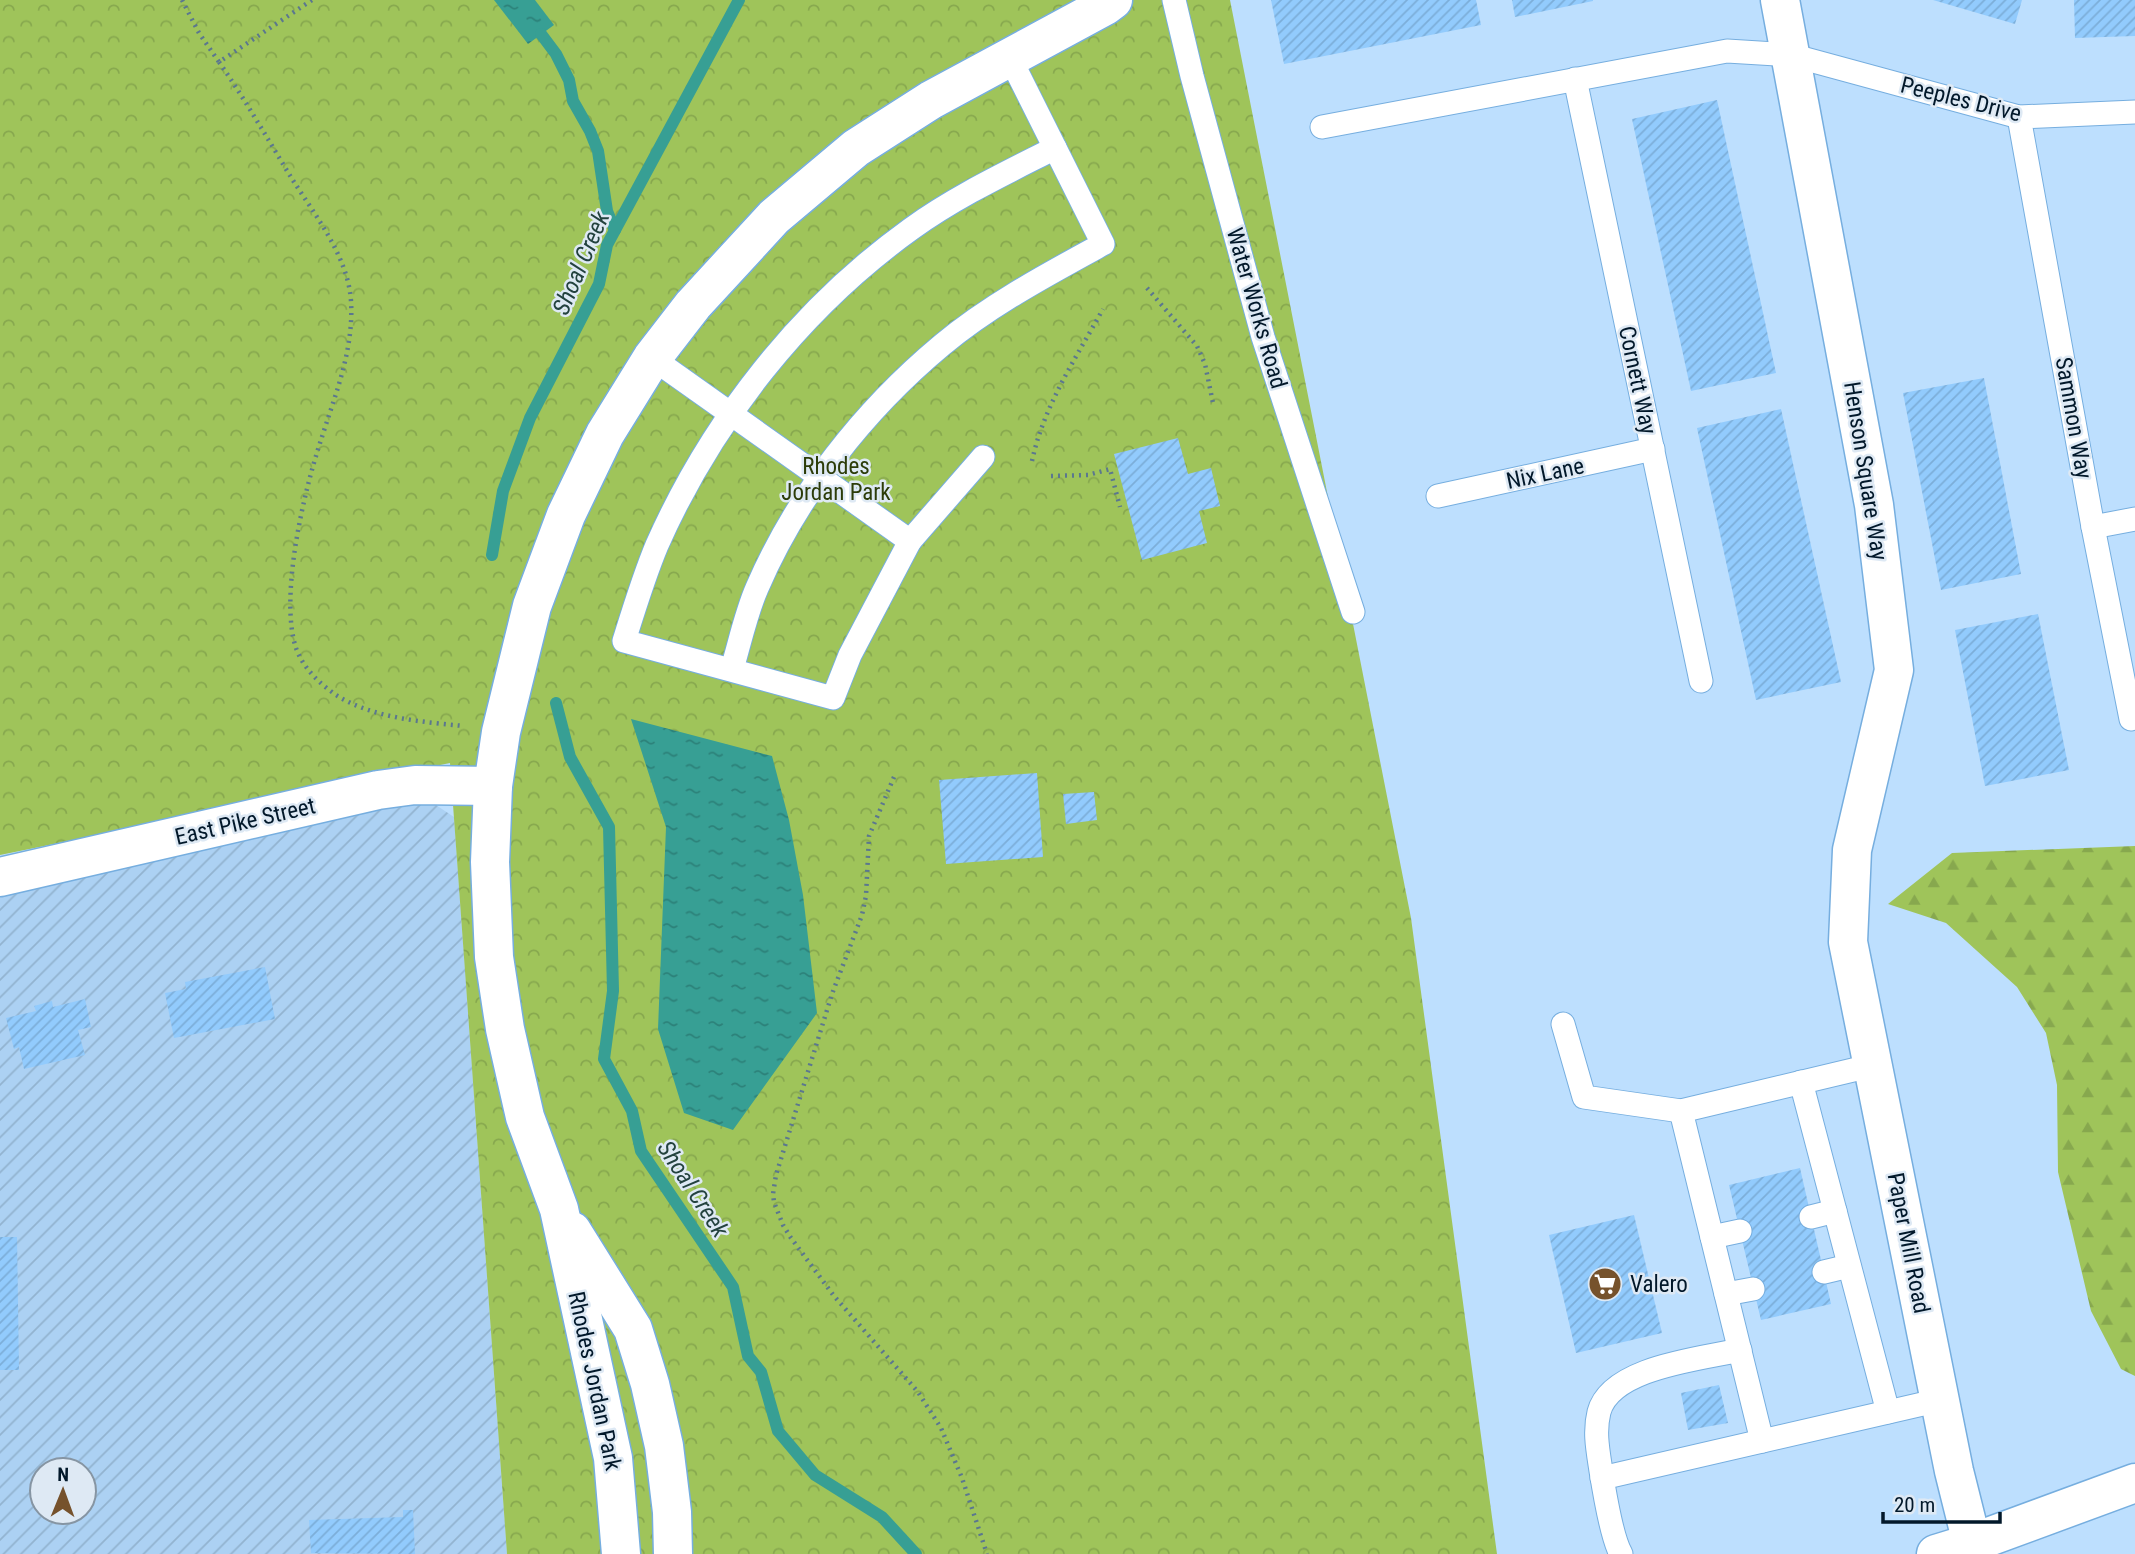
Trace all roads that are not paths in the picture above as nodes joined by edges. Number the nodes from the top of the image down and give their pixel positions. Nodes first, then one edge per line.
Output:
1 (1113, 0) edge
2 (1174, 0) edge
3 (1780, 0) edge
4 (1791, 55) junction
5 (1010, 58) junction
6 (1575, 79) junction
7 (2135, 112) edge
8 (2019, 117) junction
9 (1322, 127) dead end
10 (1055, 148) junction
11 (652, 358) junction
12 (729, 414) junction
13 (1653, 449) junction
14 (983, 457) dead end
15 (818, 478) junction
16 (1438, 496) dead end
17 (2135, 519) edge
18 (2093, 527) junction
19 (909, 541) junction
20 (1353, 612) dead end
21 (732, 669) junction
22 (1701, 681) dead end
23 (2131, 719) dead end
24 (493, 786) junction
25 (0, 877) edge
26 (1848, 942) joint
27 (1563, 1024) dead end
28 (1874, 1065) junction
29 (1801, 1082) junction
30 (1681, 1111) junction
31 (559, 1209) junction
32 (1835, 1211) junction
33 (1811, 1217) dead end
34 (1740, 1231) dead end
35 (1712, 1237) junction
36 (1849, 1266) junction
37 (1824, 1272) dead end
38 (1753, 1289) dead end
39 (1726, 1294) junction
40 (1740, 1350) junction
41 (1940, 1400) junction
42 (1888, 1412) junction
43 (1762, 1441) junction
44 (1602, 1478) junction
45 (2135, 1483) edge
46 (1954, 1549) edge
47 (1620, 1553) edge
48 (621, 1554) edge
49 (673, 1554) edge

1 - 5 street, Rhodes Jordan Park
2 - 20 lane, Water Works Road
3 - 4 street, Henson Square Way
4 - 6 lane, Peeples Drive
4 - 8 lane, Peeples Drive
4 - 26 street, Henson Square Way
5 - 10 lane
5 - 11 street, Rhodes Jordan Park
6 - 9 lane, Peeples Drive
6 - 13 lane, Cornett Way
7 - 8 lane, Peeples Drive
8 - 18 lane, Sammon Way
10 - 12 lane
10 - 15 lane
11 - 12 lane
11 - 24 street, Rhodes Jordan Park
12 - 15 lane
12 - 21 lane
13 - 16 lane, Nix Lane
13 - 22 lane, Cornett Way
14 - 19 lane
15 - 19 lane
15 - 21 lane
17 - 18 lane
18 - 23 lane, Sammon Way
19 - 21 lane
24 - 25 street, East Pike Street
24 - 31 street, Rhodes Jordan Park
26 - 28 street, Paper Mill Road
27 - 30 lane
28 - 29 lane
28 - 41 street, Paper Mill Road
29 - 30 lane
29 - 32 lane
30 - 35 lane
31 - 48 street, Rhodes Jordan Park
31 - 49 street, Rhodes Jordan Park
32 - 33 lane
32 - 36 lane
34 - 35 lane
35 - 39 lane
36 - 37 lane
36 - 42 lane
38 - 39 lane
39 - 40 lane
40 - 43 lane
40 - 44 lane
41 - 42 lane
41 - 46 street, Paper Mill Road
42 - 43 lane
43 - 44 lane
44 - 47 lane
45 - 46 street

